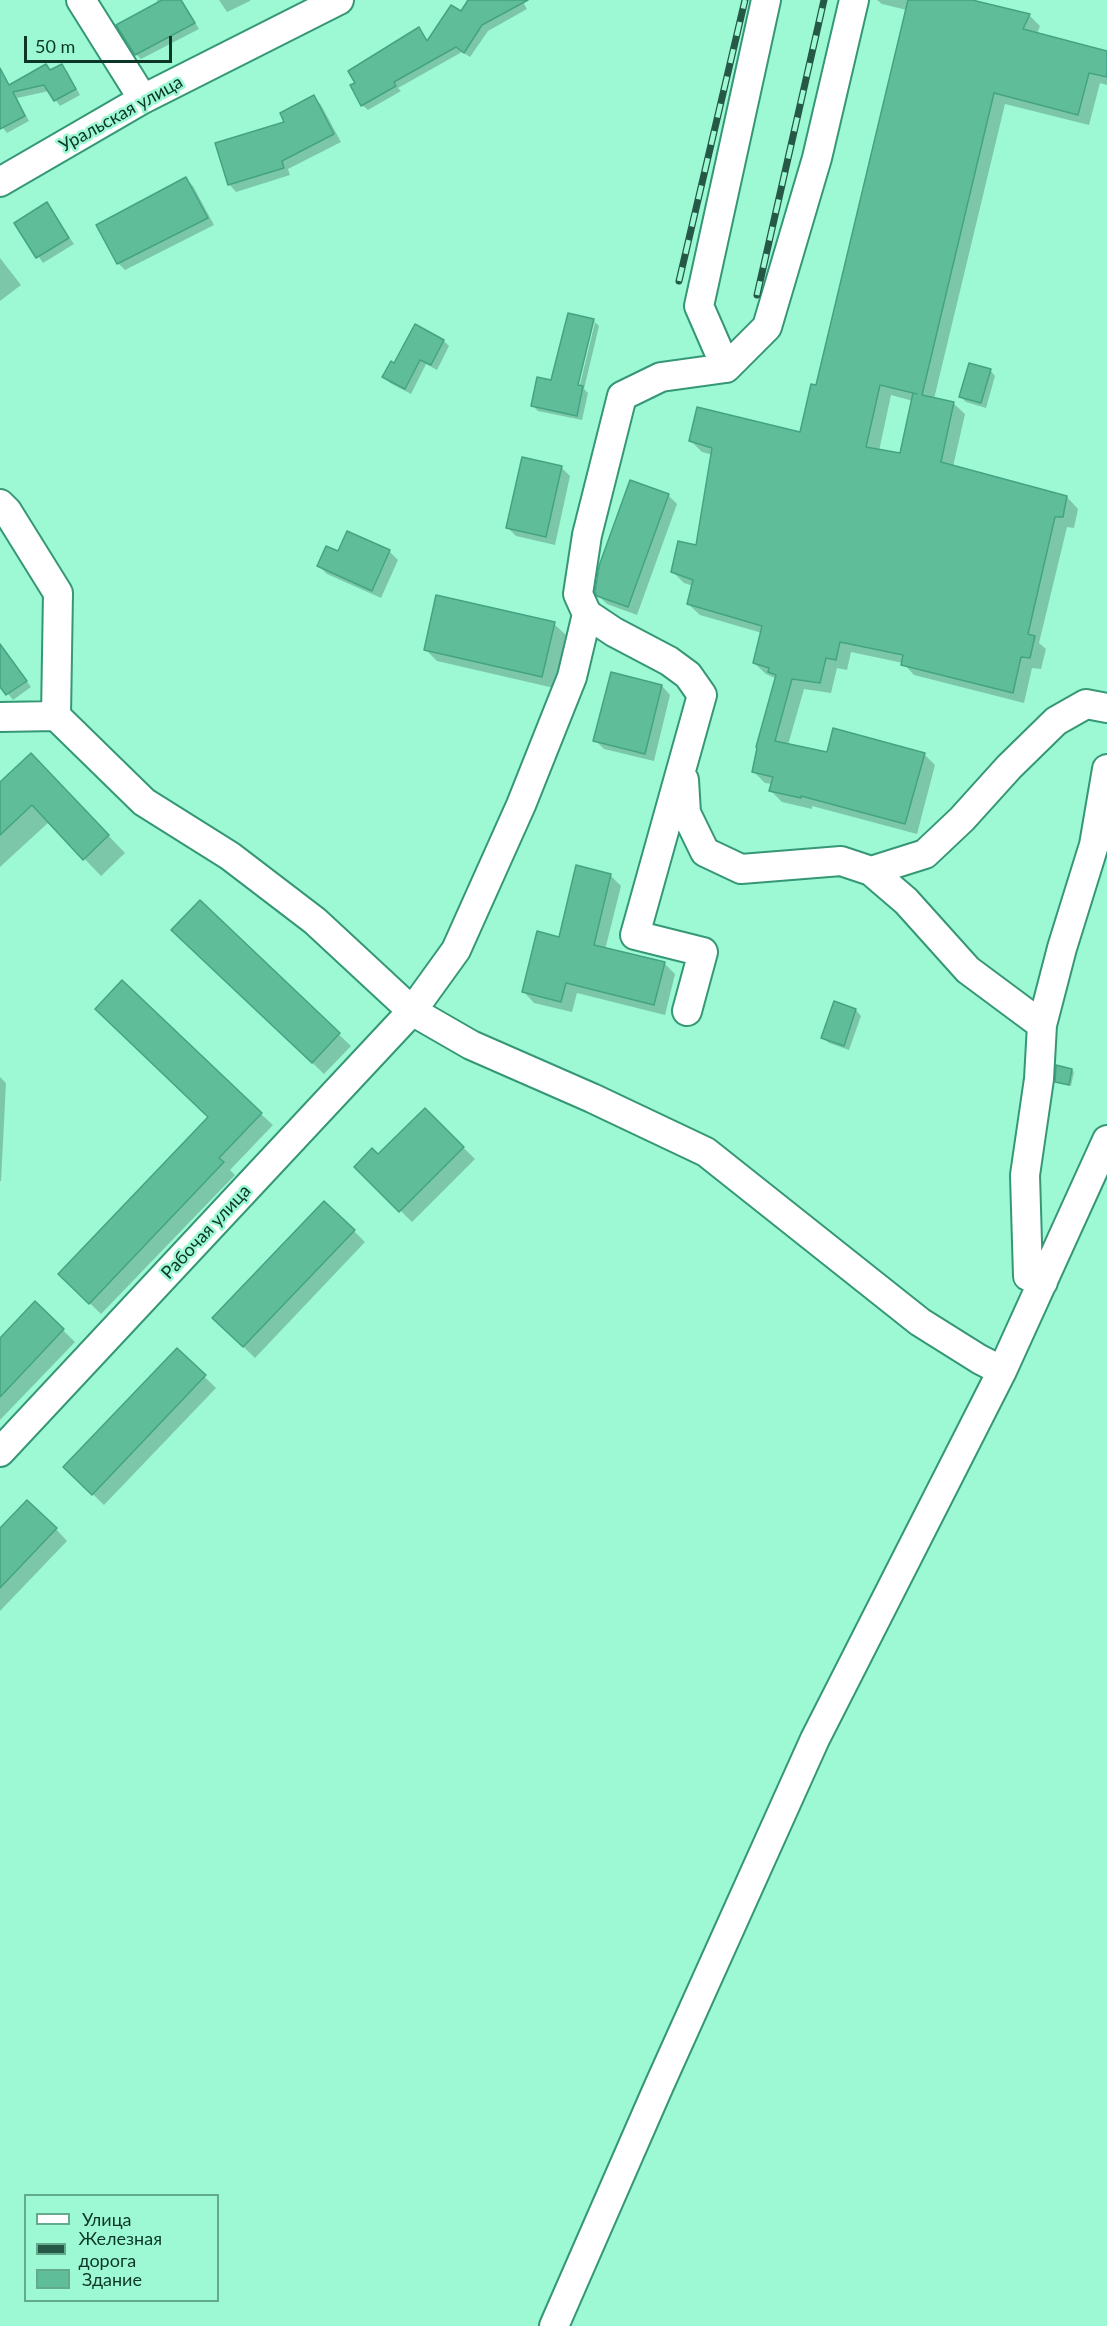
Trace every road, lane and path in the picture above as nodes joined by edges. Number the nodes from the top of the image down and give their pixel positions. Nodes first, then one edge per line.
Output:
1 (81, 0) edge
2 (339, 0) edge
3 (766, 0) edge
4 (854, 0) edge
5 (143, 99) junction
6 (0, 182) edge
7 (726, 368) junction
8 (0, 504) edge
9 (587, 614) junction
10 (1107, 708) edge
11 (56, 716) junction
12 (0, 717) edge
13 (683, 766) junction
14 (1107, 769) edge
15 (871, 871) junction
16 (412, 1011) junction
17 (687, 1011) dead end
18 (1041, 1025) junction
19 (1107, 1140) edge
20 (1043, 1282) junction
21 (1002, 1371) junction
22 (0, 1452) edge
23 (554, 2326) edge

1 - 5 street
2 - 5 street, Уральская улица
3 - 7 street
4 - 7 street
5 - 6 street, Уральская улица
7 - 9 street
8 - 11 street
9 - 13 street
9 - 16 street, Рабочая улица
10 - 15 street
11 - 12 street
11 - 16 street
13 - 15 street
13 - 17 street
14 - 18 street
15 - 18 street
16 - 21 street
16 - 22 street, Рабочая улица
18 - 20 street
19 - 20 street
20 - 21 street
21 - 23 street

